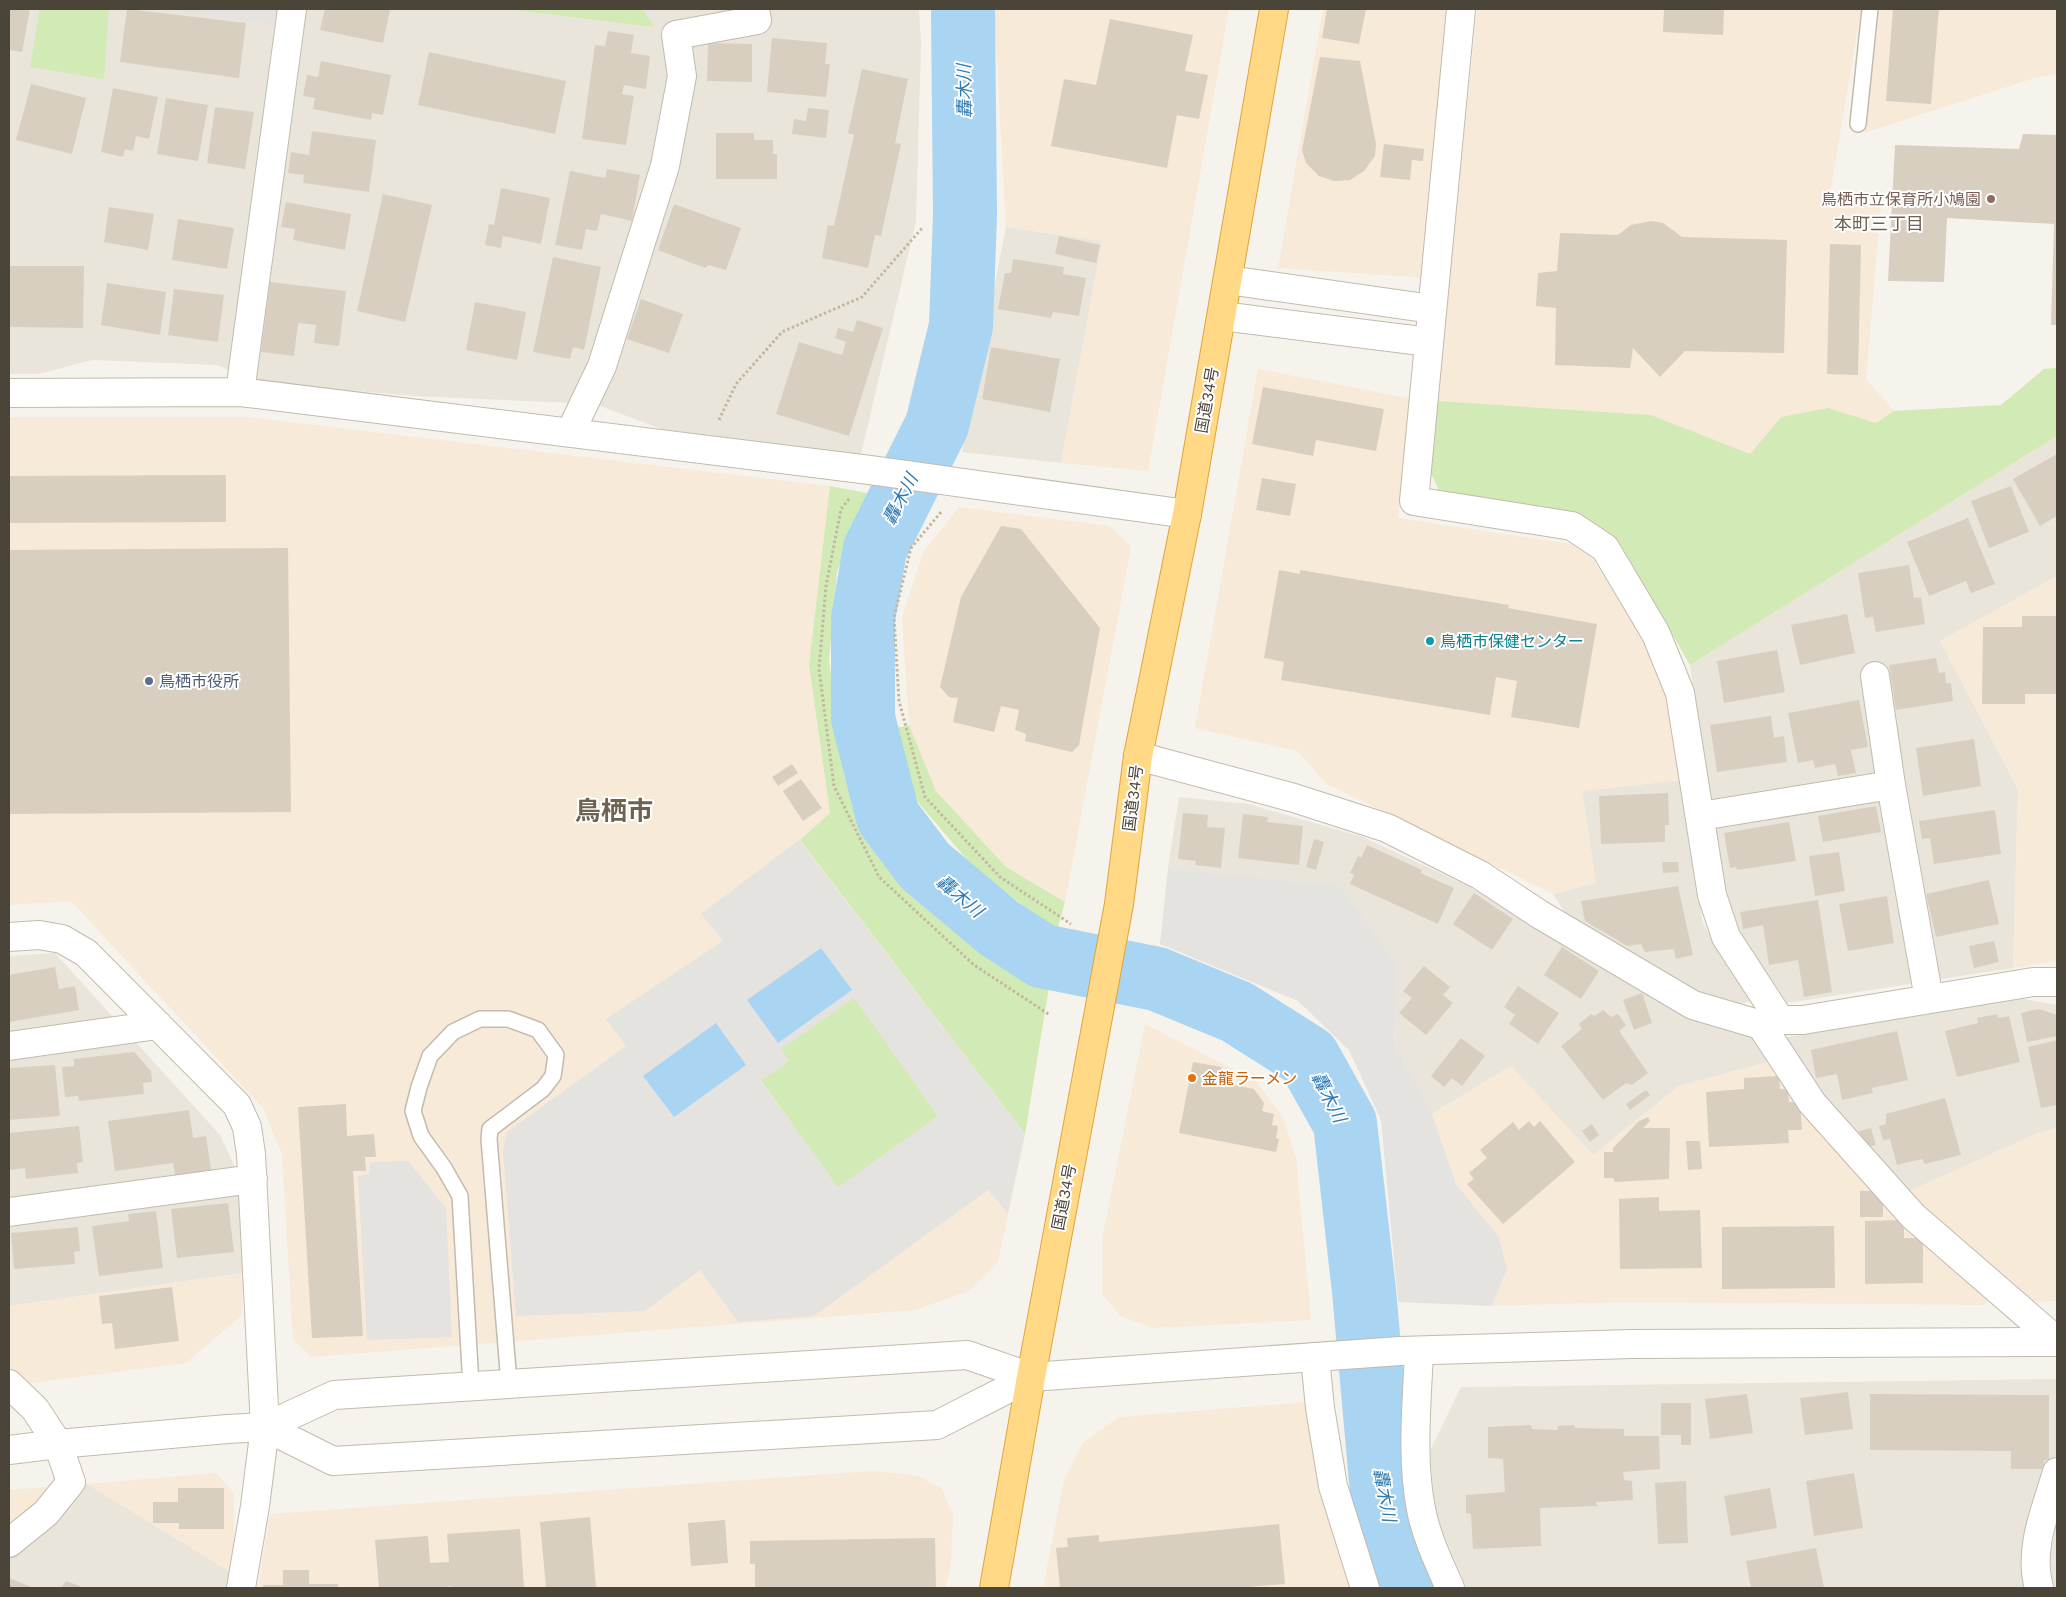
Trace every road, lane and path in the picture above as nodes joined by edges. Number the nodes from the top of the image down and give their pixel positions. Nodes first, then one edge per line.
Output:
1 (292, 9) edge
2 (755, 9) edge
3 (1274, 9) edge
4 (1461, 9) edge
5 (1870, 9) edge
6 (1858, 124) dead end
7 (923, 227) dead end
8 (1228, 280) junction
9 (1432, 309) junction
10 (1222, 316) junction
11 (1429, 342) junction
12 (240, 392) junction
13 (9, 393) edge
14 (570, 433) junction
15 (705, 450) junction
16 (870, 470) junction
17 (960, 483) junction
18 (1187, 514) junction
19 (1875, 676) dead end
20 (1138, 756) junction
21 (1891, 785) junction
22 (1701, 816) junction
23 (1071, 924) dead end
24 (9, 937) edge
25 (2057, 982) edge
26 (1929, 999) junction
27 (1050, 1015) dead end
28 (1770, 1022) junction
29 (158, 1026) junction
30 (9, 1046) edge
31 (253, 1179) junction
32 (9, 1212) edge
33 (2057, 1342) edge
34 (1409, 1351) junction
35 (1322, 1356) junction
36 (1031, 1377) junction
37 (9, 1384) edge
38 (509, 1384) junction
39 (471, 1386) junction
40 (265, 1427) junction
41 (58, 1444) junction
42 (9, 1450) edge
43 (2057, 1472) edge
44 (9, 1543) edge
45 (241, 1588) edge
46 (994, 1588) edge
47 (1365, 1588) edge
48 (1450, 1588) edge
49 (2039, 1588) edge

1 - 12 street
2 - 14 street
3 - 8 highway, 国道34号
4 - 9 street
5 - 6 lane
7 - 15 path
8 - 9 street
8 - 10 highway, 国道34号
9 - 11 street
10 - 11 street
10 - 18 highway, 国道34号
11 - 22 street
12 - 13 street
12 - 14 street
14 - 15 street
15 - 16 street
16 - 17 street
16 - 27 path
17 - 18 street
17 - 23 path
18 - 20 highway, 国道34号
19 - 21 street
20 - 28 street
20 - 36 highway, 国道34号
21 - 22 street
21 - 26 street
22 - 28 street
24 - 29 street
25 - 26 street
26 - 28 street
28 - 33 street
29 - 30 street
29 - 31 street
31 - 32 street
31 - 40 street
33 - 34 street
34 - 35 street
34 - 48 street
35 - 36 street
35 - 47 street
36 - 38 street
36 - 40 street
36 - 46 highway, 国道34号
37 - 41 street
38 - 39 street
38 - 39 lane
39 - 40 street
40 - 41 street
40 - 45 street
41 - 42 street
41 - 44 street
43 - 49 street

